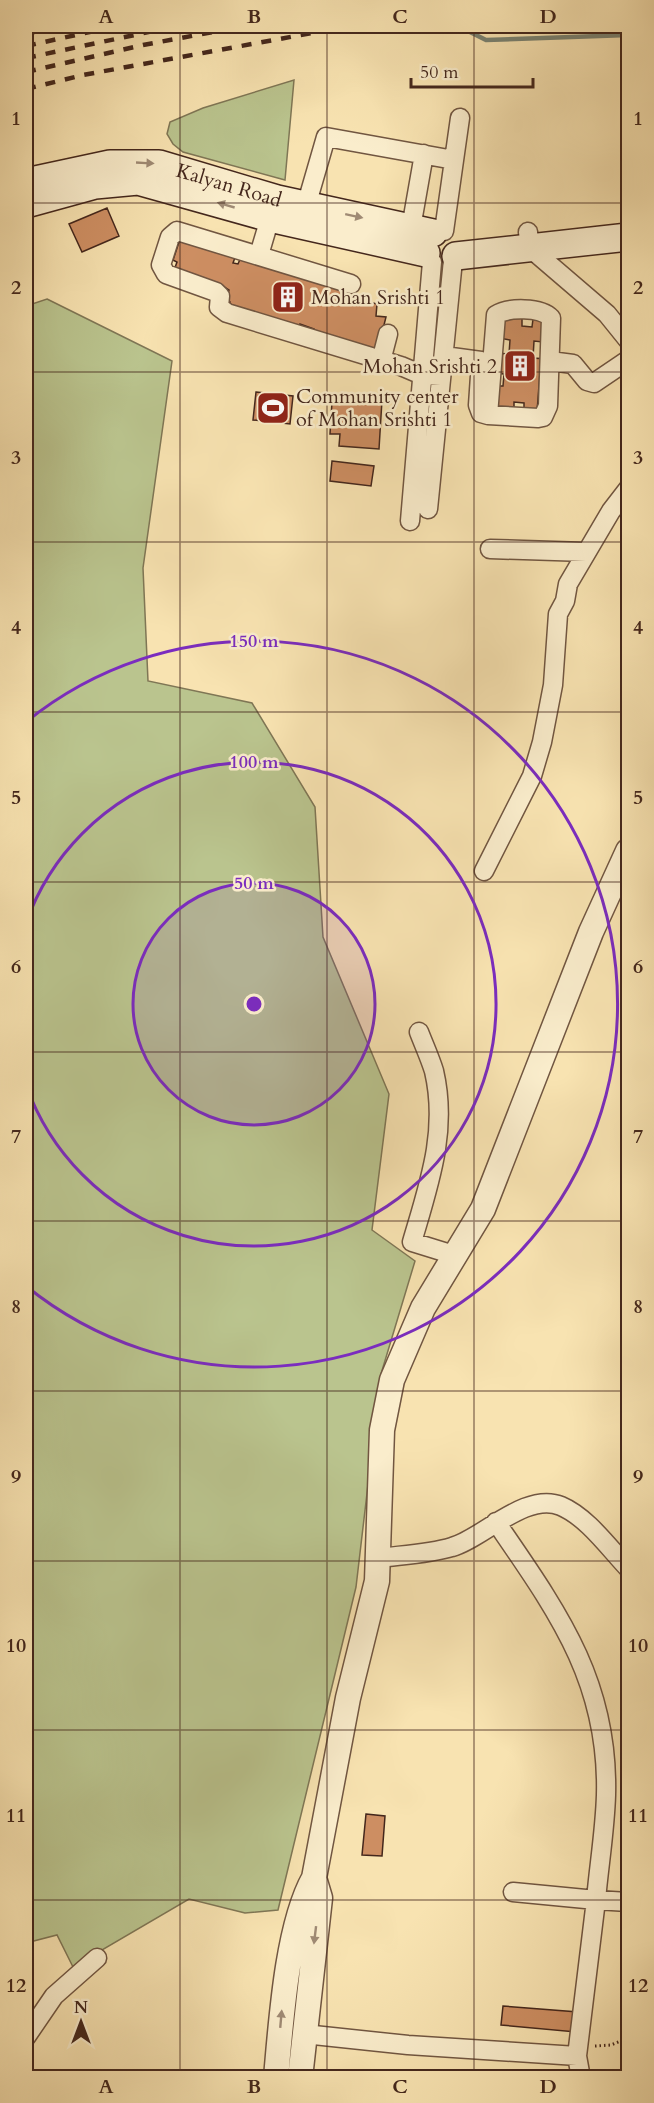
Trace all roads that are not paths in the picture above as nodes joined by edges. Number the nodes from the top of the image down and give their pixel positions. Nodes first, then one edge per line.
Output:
1 (460, 118) dead end
2 (424, 154) junction
3 (454, 160) junction
4 (111, 174) junction
5 (26, 182) edge
6 (26, 204) edge
7 (306, 206) junction
8 (270, 218) junction
9 (628, 219) edge
10 (628, 237) edge
11 (529, 240) junction
12 (439, 245) junction
13 (259, 255) junction
14 (351, 284) dead end
15 (388, 334) dead end
16 (628, 340) edge
17 (444, 356) junction
18 (628, 360) edge
19 (381, 361) junction
20 (550, 361) junction
21 (422, 375) junction
22 (441, 376) junction
23 (488, 415) junction
24 (628, 489) edge
25 (428, 509) dead end
26 (410, 521) dead end
27 (490, 549) dead end
28 (586, 552) junction
29 (628, 851) edge
30 (484, 872) dead end
31 (419, 1032) dead end
32 (454, 1255) junction
33 (496, 1522) junction
34 (379, 1558) junction
35 (628, 1568) edge
36 (314, 1878) junction
37 (513, 1892) dead end
38 (596, 1900) junction
39 (628, 1902) edge
40 (98, 1958) dead end
41 (304, 2034) junction
42 (26, 2037) edge
43 (577, 2051) junction
44 (276, 2078) edge
45 (300, 2078) edge
46 (581, 2078) edge

1 - 3 street
2 - 3 street
2 - 7 street
2 - 12 street
3 - 12 street
4 - 5 main road, Kalyan Road
4 - 6 main road, Kalyan Road
4 -> 7 main road, Kalyan Road
8 -> 4 main road, Kalyan Road
7 -> 12 main road, Kalyan Road
8 - 12 main road, Kalyan Road
8 - 13 street
9 - 11 main road, Kalyan Road
10 - 11 main road, Kalyan Road
11 - 12 main road, Kalyan Road
11 - 16 street
12 - 17 street
12 - 21 street
13 - 14 street
13 - 19 street
15 - 19 street
17 - 22 street
17 - 23 street
18 - 20 street
19 - 21 street
20 - 23 street
20 - 23 street
21 - 22 street
21 - 26 street
22 - 25 street
24 - 28 street
27 - 28 street
28 - 30 street
29 - 32 street
31 - 32 street
32 - 34 street
33 - 34 street
33 - 35 street
33 - 38 street
34 - 36 street
36 -> 41 street
44 -> 36 street
37 - 38 street
38 - 39 street
38 - 43 street
40 - 42 street
41 - 43 street
41 - 45 street
43 - 46 street

